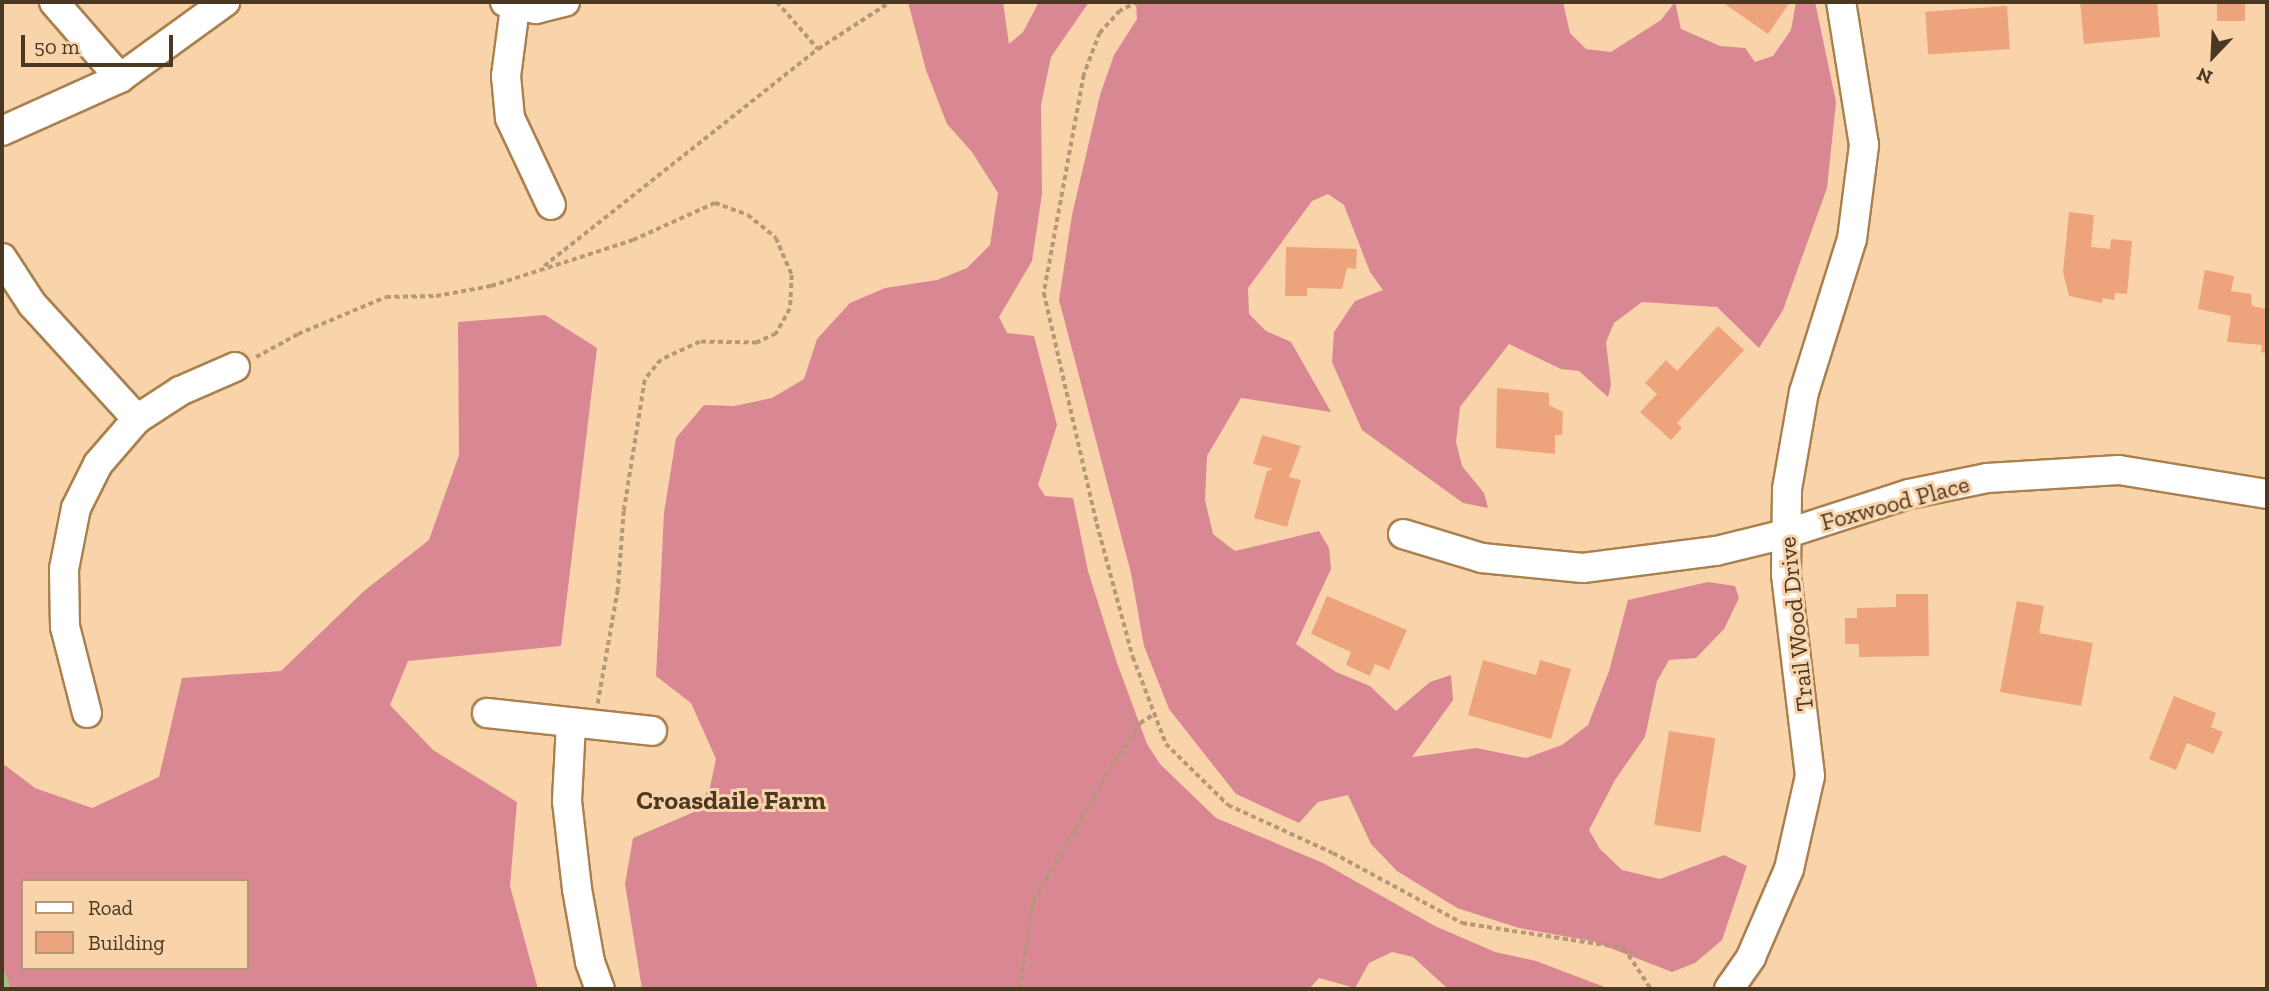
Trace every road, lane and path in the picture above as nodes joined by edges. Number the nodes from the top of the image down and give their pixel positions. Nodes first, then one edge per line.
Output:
1 (54, 2) edge
2 (225, 2) edge
3 (565, 2) edge
4 (777, 2) edge
5 (890, 2) edge
6 (1138, 2) edge
7 (1841, 2) edge
8 (510, 4) edge
9 (818, 49) junction
10 (120, 78) junction
11 (2, 131) edge
12 (551, 205) dead end
13 (2, 258) edge
14 (542, 268) junction
15 (235, 367) joint
16 (137, 419) junction
17 (2267, 494) edge
18 (1403, 534) dead end
19 (1786, 534) junction
20 (87, 713) dead end
21 (487, 713) dead end
22 (1153, 715) junction
23 (583, 725) junction
24 (652, 731) dead end
25 (600, 989) edge
26 (1019, 989) edge
27 (1651, 989) edge
28 (1729, 989) edge

1 - 10 street
2 - 10 street
3 - 8 street
4 - 9 path
5 - 9 path
6 - 22 path
7 - 19 street, Trail Wood Drive
8 - 12 street
9 - 14 path
10 - 11 street
13 - 16 street
14 - 15 path
14 - 23 path
15 - 16 street
16 - 20 street
17 - 19 street, Foxwood Place
18 - 19 street, Foxwood Place
19 - 28 street, Trail Wood Drive
21 - 23 street
22 - 26 path
22 - 27 path
23 - 24 street
23 - 25 street

